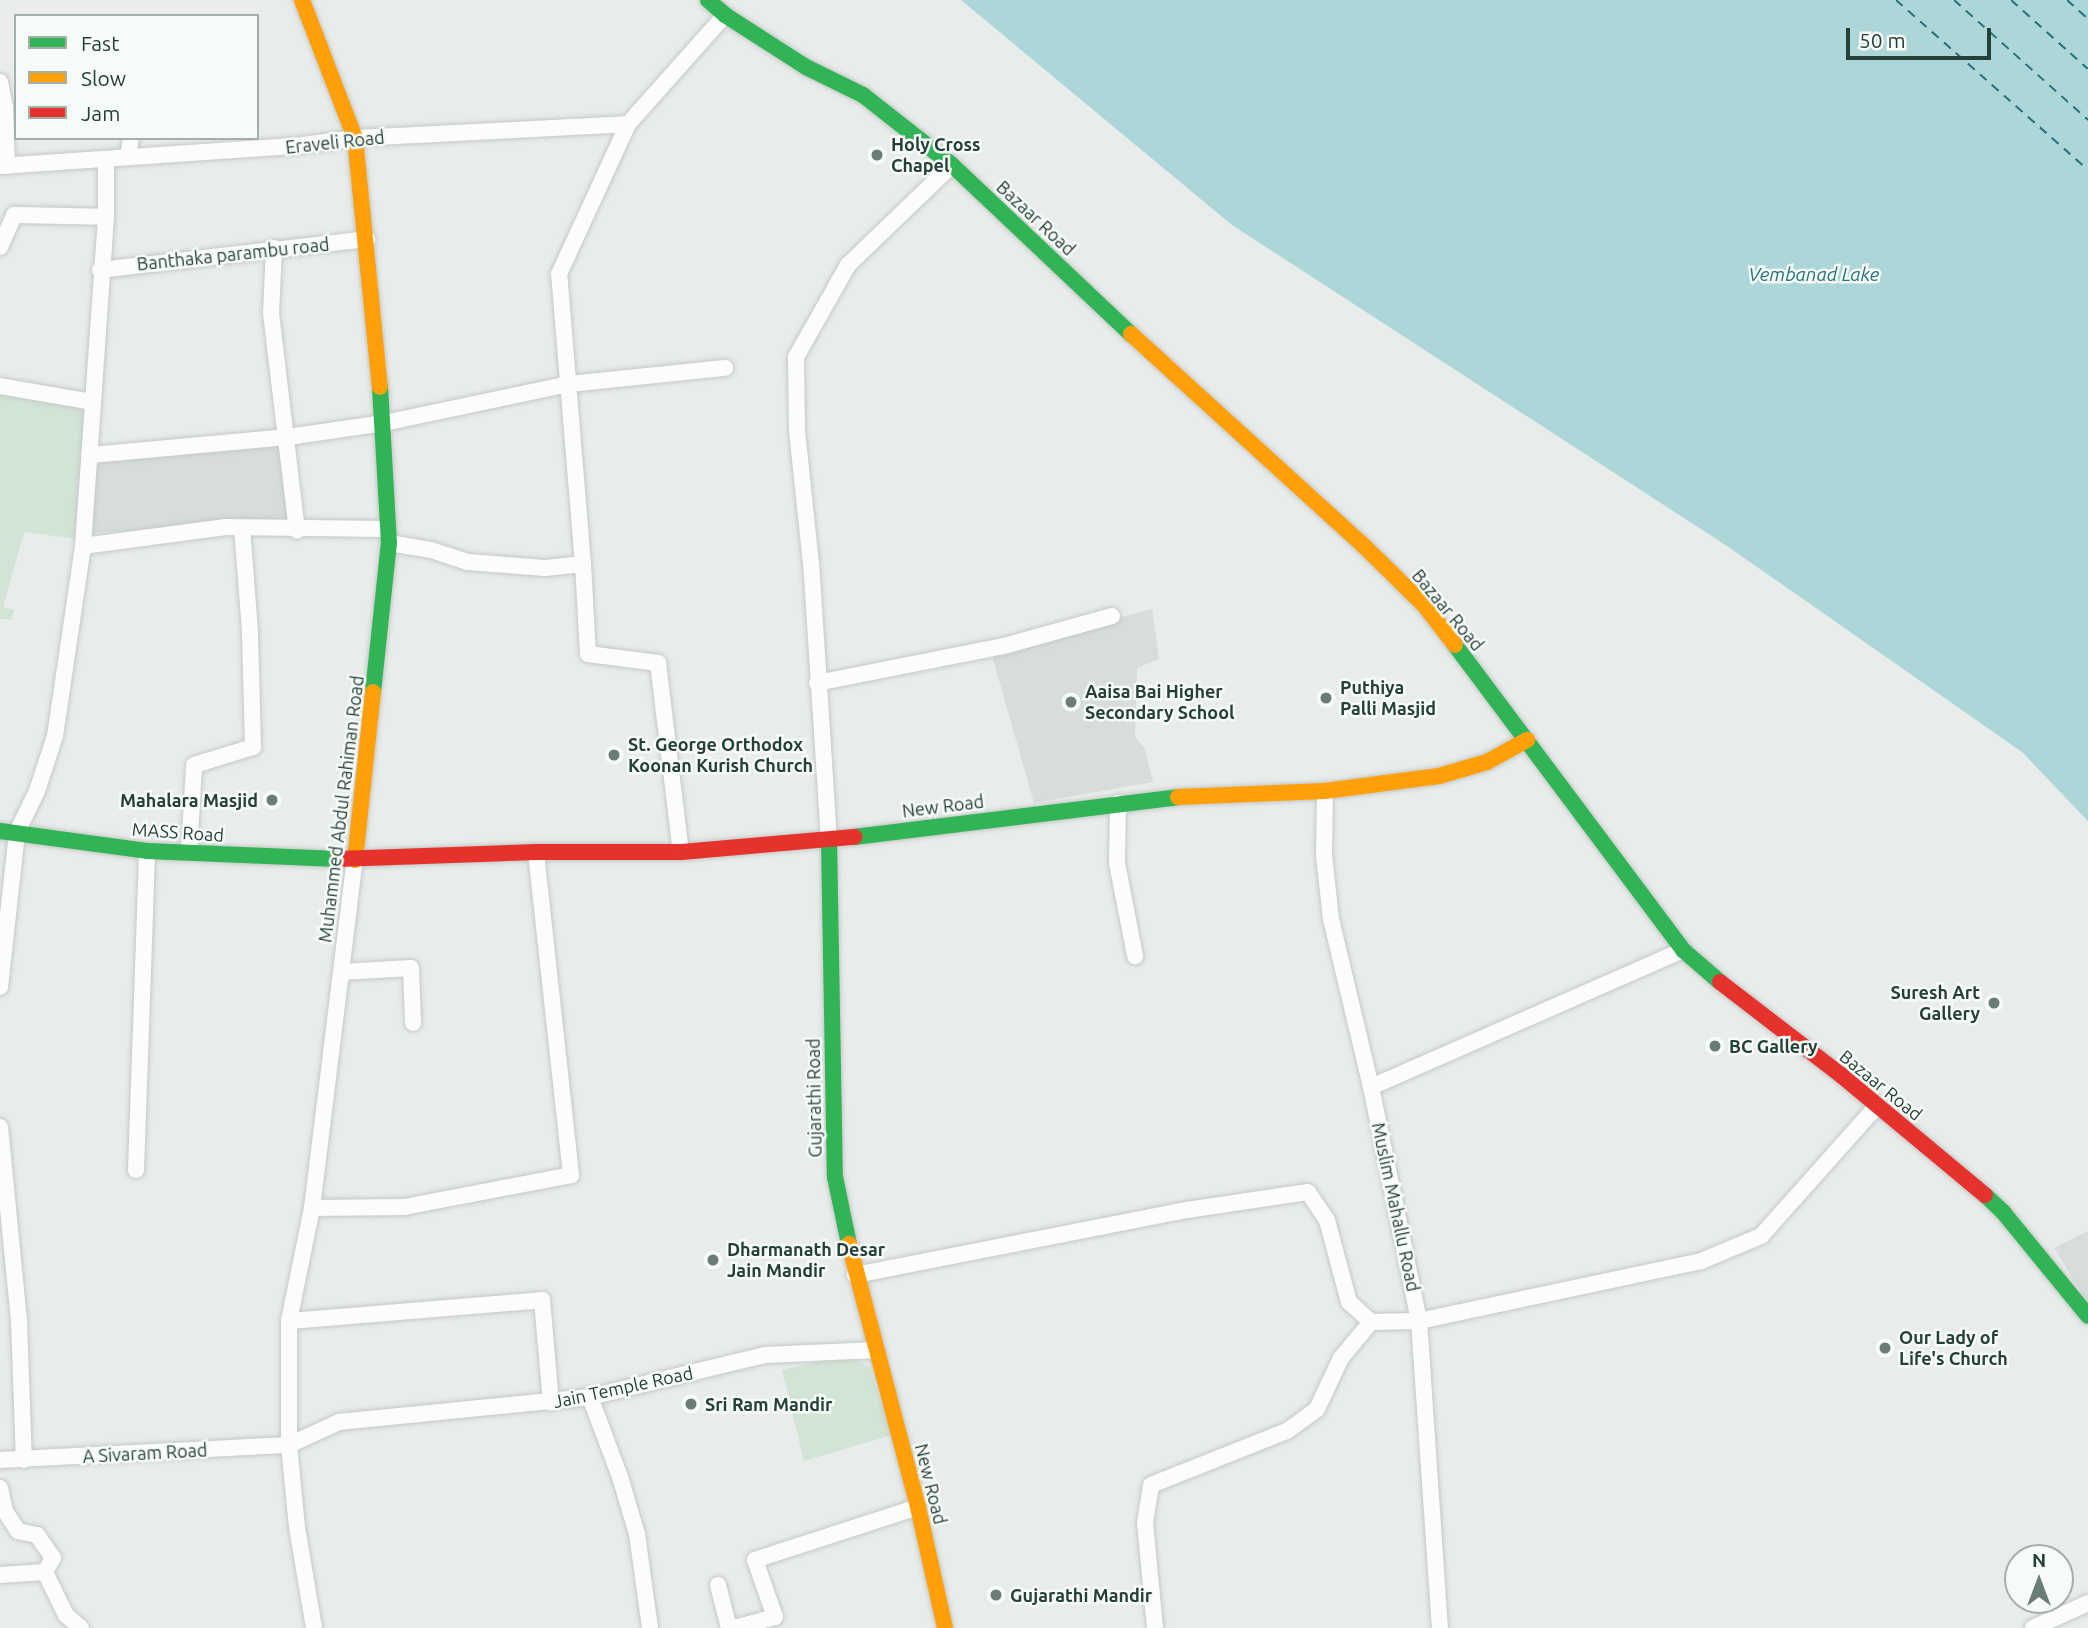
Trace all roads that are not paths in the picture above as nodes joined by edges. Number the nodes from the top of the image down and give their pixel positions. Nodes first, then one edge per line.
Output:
1 (302, 0) edge
2 (708, 0) edge
3 (724, 15) junction
4 (1, 90) edge
5 (628, 124) junction
6 (355, 138) junction
7 (131, 140) edge
8 (236, 144) edge
9 (128, 157) junction
10 (106, 159) junction
11 (952, 165) junction
12 (4, 166) edge
13 (106, 217) junction
14 (367, 240) junction
15 (0, 247) edge
16 (274, 248) junction
17 (100, 270) junction
18 (724, 368) dead end
19 (569, 384) junction
20 (0, 386) edge
21 (93, 402) junction
22 (384, 424) junction
23 (288, 437) junction
24 (90, 455) junction
25 (242, 527) junction
26 (298, 530) junction
27 (389, 536) junction
28 (83, 546) junction
29 (583, 564) junction
30 (1112, 617) dead end
31 (817, 682) junction
32 (1527, 740) junction
33 (1325, 791) junction
34 (1118, 803) junction
35 (0, 831) edge
36 (17, 832) junction
37 (829, 840) junction
38 (147, 851) junction
39 (536, 852) junction
40 (681, 852) junction
41 (189, 853) junction
42 (355, 860) junction
43 (1684, 950) junction
44 (1135, 956) dead end
45 (341, 972) junction
46 (0, 987) edge
47 (413, 1023) dead end
48 (1371, 1087) junction
49 (1876, 1108) junction
50 (0, 1127) edge
51 (0, 1148) edge
52 (136, 1170) dead end
53 (312, 1208) junction
54 (855, 1275) junction
55 (2088, 1316) edge
56 (289, 1321) junction
57 (1419, 1321) junction
58 (1371, 1322) junction
59 (876, 1350) junction
60 (590, 1397) junction
61 (551, 1403) junction
62 (289, 1445) junction
63 (0, 1460) edge
64 (24, 1460) junction
65 (0, 1488) edge
66 (918, 1507) junction
67 (0, 1531) edge
68 (18, 1531) junction
69 (44, 1572) junction
70 (0, 1575) edge
71 (718, 1585) dead end
72 (2088, 1603) edge
73 (80, 1628) edge
74 (314, 1628) edge
75 (650, 1628) edge
76 (729, 1628) edge
77 (734, 1628) edge
78 (945, 1628) edge
79 (1155, 1628) edge
80 (1440, 1628) edge
81 (2033, 1628) edge

1 - 6 street, Muhammed Abdul Rahiman Road
2 - 3 street, Bazaar Road
3 - 5 street
3 - 11 street, Bazaar Road
4 - 12 street
5 - 6 street, Eraveli Road
5 - 19 street
6 - 8 street, Eraveli Road
6 - 14 street, Muhammed Abdul Rahiman Road
7 - 9 street
8 - 9 street, Eraveli Road
9 - 10 street, Eraveli Road
10 - 12 street, Eraveli Road
10 - 13 street
11 - 31 street
11 - 32 street, Bazaar Road
13 - 15 street
13 - 17 street
14 - 16 street, Banthaka parambu road
14 - 22 street, Muhammed Abdul Rahiman Road
16 - 17 street, Banthaka parambu road
16 - 23 street
17 - 21 street
18 - 19 street
19 - 22 street
19 - 29 street
20 - 21 street
21 - 24 street
22 - 23 street
22 - 27 street, Muhammed Abdul Rahiman Road
23 - 24 street
23 - 26 street
24 - 28 street
25 - 26 street
25 - 28 street
25 - 41 street
26 - 27 street
27 - 29 street
27 - 42 street, Muhammed Abdul Rahiman Road
28 - 36 street
29 - 40 street
30 - 31 street
31 - 37 street
32 - 33 street, New Road
32 - 43 street, Bazaar Road
33 - 34 street, New Road
33 - 48 street, Muslim Mahallu Road
34 - 37 street, New Road
34 - 44 street
35 - 36 street, MASS Road
36 - 38 street, MASS Road
36 - 46 street
37 - 40 street, New Road
37 - 54 street, Gujarathi Road
38 - 41 street, MASS Road
38 - 52 street
39 - 40 street, New Road
39 - 42 street, New Road
39 - 53 street
41 - 42 street, MASS Road
42 - 45 street, Muhammed Abdul Rahiman Road
43 - 48 street
43 - 49 street, Bazaar Road
45 - 47 street
45 - 53 street, Muhammed Abdul Rahiman Road
48 - 57 street, Muslim Mahallu Road
49 - 55 street, Bazaar Road
49 - 57 street
50 - 51 street
51 - 64 street
53 - 56 street, Muhammed Abdul Rahiman Road
54 - 58 street
54 - 59 street, Gujarathi Road
56 - 61 street
56 - 62 street, Muhammed Abdul Rahiman Road
57 - 58 street
57 - 80 street, Muslim Mahallu Road
58 - 79 street
59 - 60 street, Jain Temple Road
59 - 66 street, New Road
60 - 61 street, Jain Temple Road
60 - 75 street
61 - 62 street, Jain Temple Road
62 - 64 street, A Sivaram Road
62 - 74 street, Muhammed Abdul Rahiman Road
63 - 64 street, A Sivaram Road
65 - 68 street
66 - 77 street
66 - 78 street, New Road
67 - 68 street
68 - 69 street
69 - 70 street
69 - 73 street
71 - 76 street
72 - 81 street

